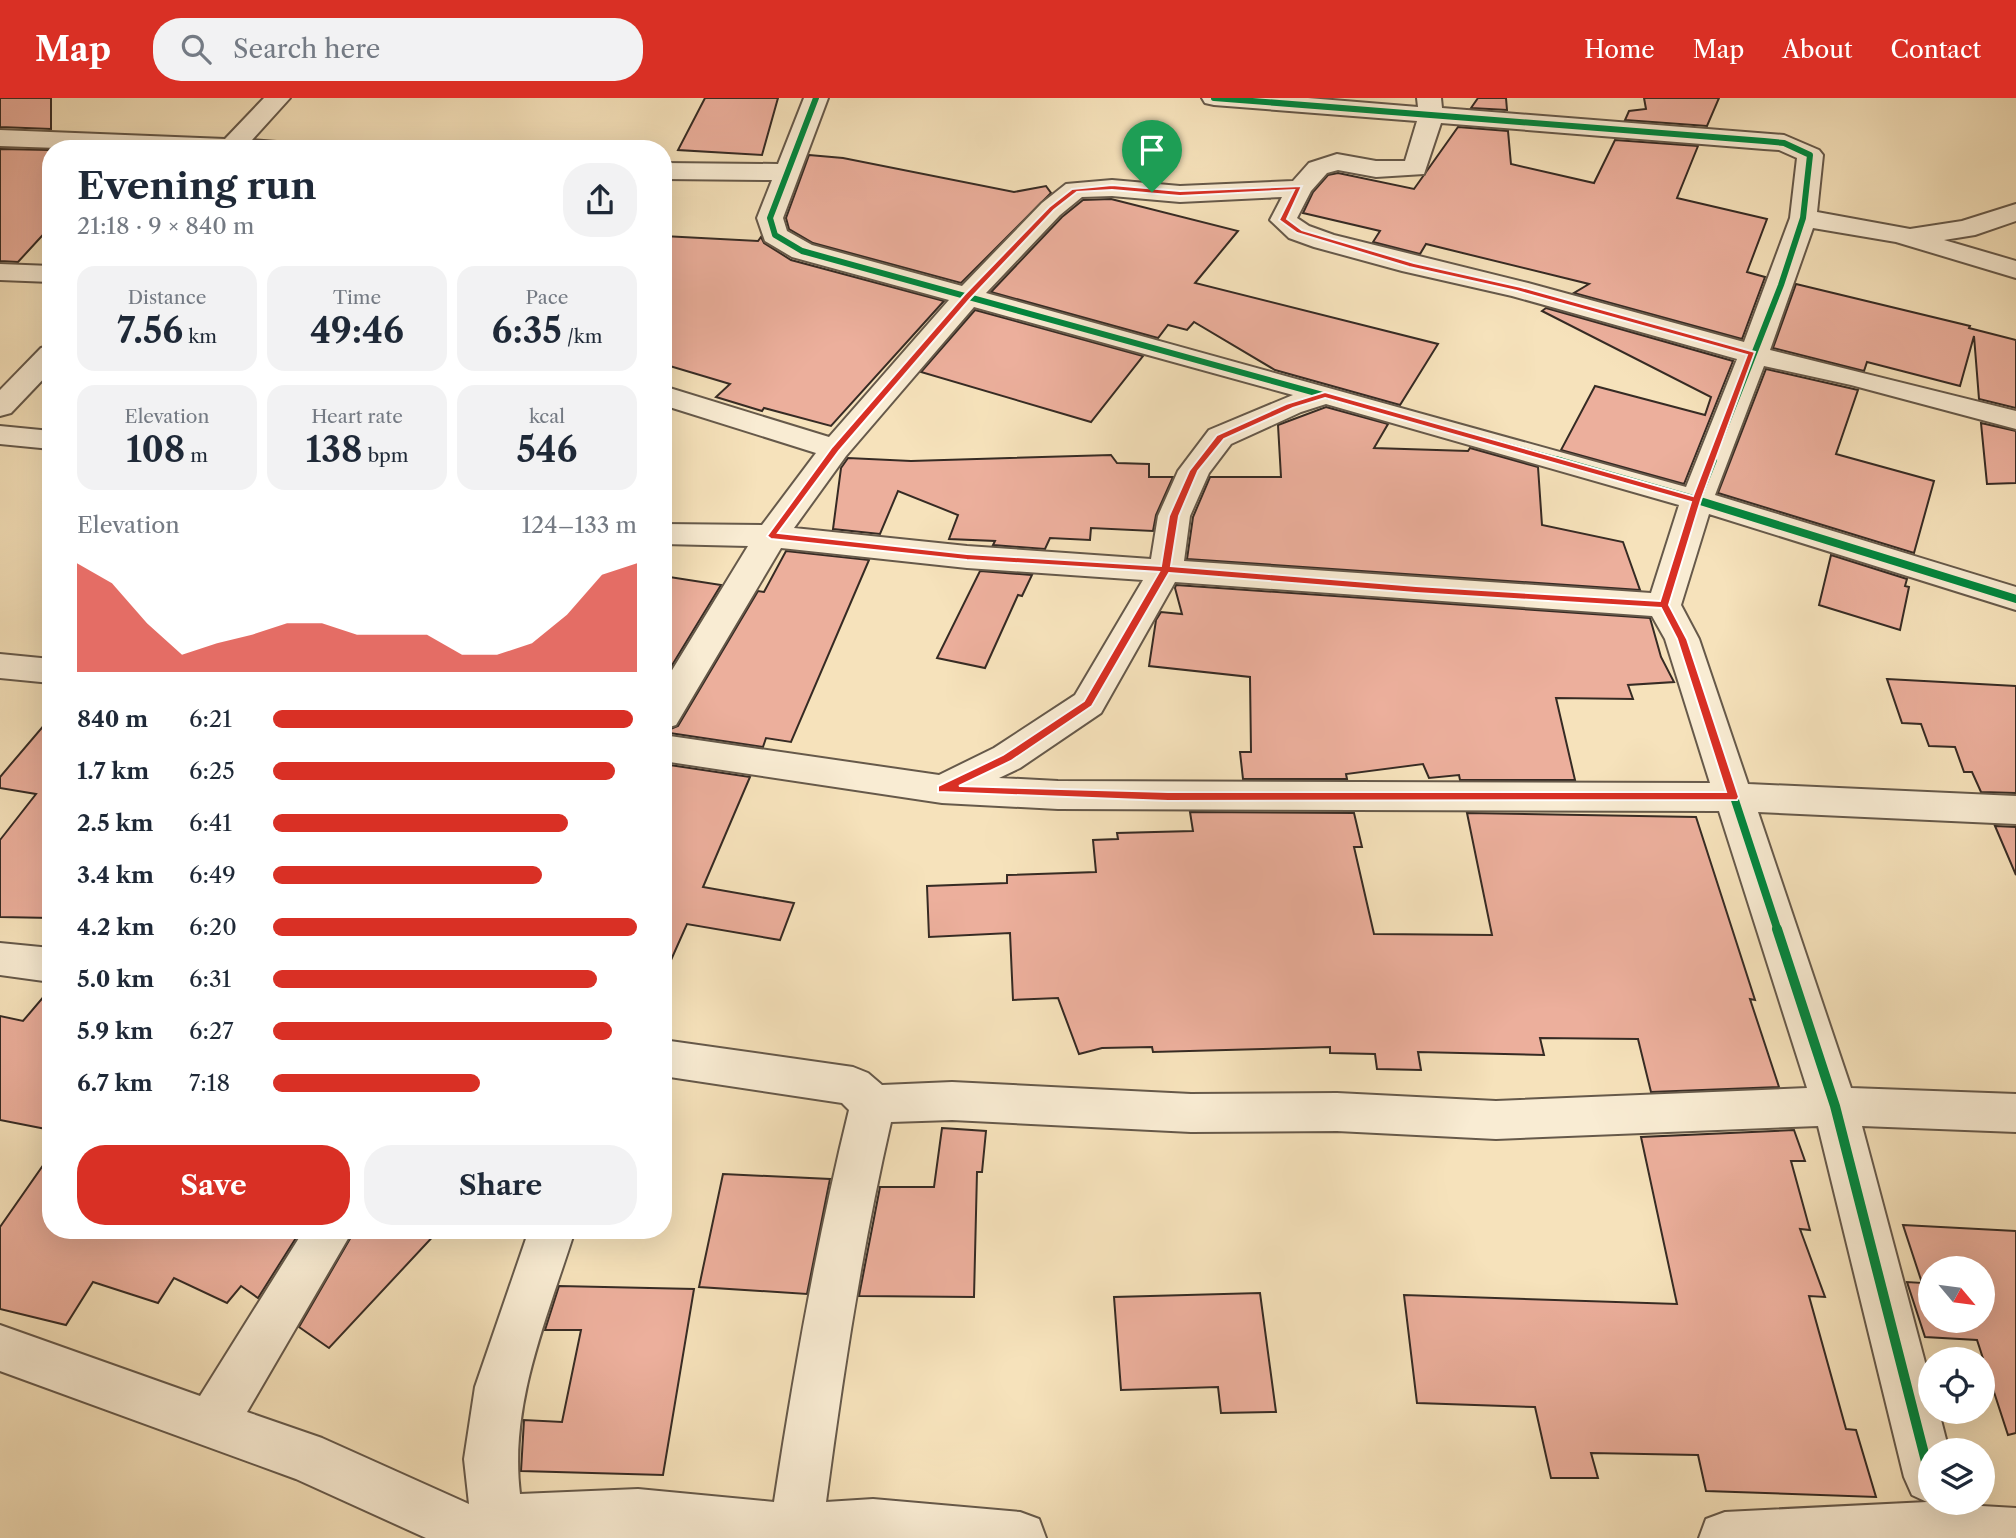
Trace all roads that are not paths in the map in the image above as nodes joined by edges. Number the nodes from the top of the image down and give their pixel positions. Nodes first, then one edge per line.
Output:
1 (278, 98) edge
2 (816, 98) edge
3 (1214, 98) edge
4 (1430, 107) edge
5 (0, 138) edge
6 (51, 140) edge
7 (237, 140) edge
8 (672, 171) edge
9 (786, 172) junction
10 (1300, 187) junction
11 (2016, 212) edge
12 (1803, 218) junction
13 (1900, 235) junction
14 (2016, 270) edge
15 (0, 272) edge
16 (42, 274) edge
17 (967, 297) junction
18 (1752, 354) junction
19 (42, 363) edge
20 (1325, 395) junction
21 (672, 397) edge
22 (0, 407) edge
23 (2016, 420) edge
24 (0, 435) edge
25 (42, 439) edge
26 (835, 449) junction
27 (1696, 500) junction
28 (672, 534) edge
29 (771, 536) junction
30 (1166, 569) junction
31 (2016, 599) edge
32 (1664, 605) junction
33 (0, 666) edge
34 (42, 670) edge
35 (672, 701) edge
36 (672, 749) edge
37 (942, 789) junction
38 (1733, 797) junction
39 (2016, 810) edge
40 (0, 959) edge
41 (42, 964) edge
42 (672, 1059) edge
43 (873, 1104) junction
44 (1836, 1105) junction
45 (2016, 1113) edge
46 (325, 1239) edge
47 (549, 1239) edge
48 (0, 1348) edge
49 (211, 1425) junction
50 (1920, 1438) edge
51 (1942, 1523) edge
52 (479, 1530) edge
53 (795, 1534) edge
54 (2016, 1534) edge
55 (1020, 1538) edge
56 (1725, 1538) edge

1 - 7 street
2 - 9 street
3 - 4 street
4 - 10 street
4 - 12 street
5 - 6 street
8 - 9 street
9 - 17 street
10 - 17 street
10 - 18 street
11 - 13 street
12 - 13 street
12 - 18 street
13 - 14 street
15 - 16 street
17 - 20 street
17 - 26 street
18 - 23 street
18 - 27 street
19 - 22 street
20 - 27 street
20 - 30 street
21 - 26 street
24 - 25 street
26 - 29 street
27 - 31 street
27 - 32 street
28 - 29 street
29 - 30 street
29 - 35 street
30 - 32 street
30 - 37 street
32 - 38 street
33 - 34 street
36 - 37 street
37 - 38 street
38 - 39 street
38 - 44 street
40 - 41 street
42 - 43 street
43 - 44 street
43 - 53 street
44 - 45 street
44 - 50 street
46 - 49 street
47 - 52 street
48 - 49 street
49 - 52 street
51 - 54 street
51 - 56 street
52 - 53 street
53 - 55 street

